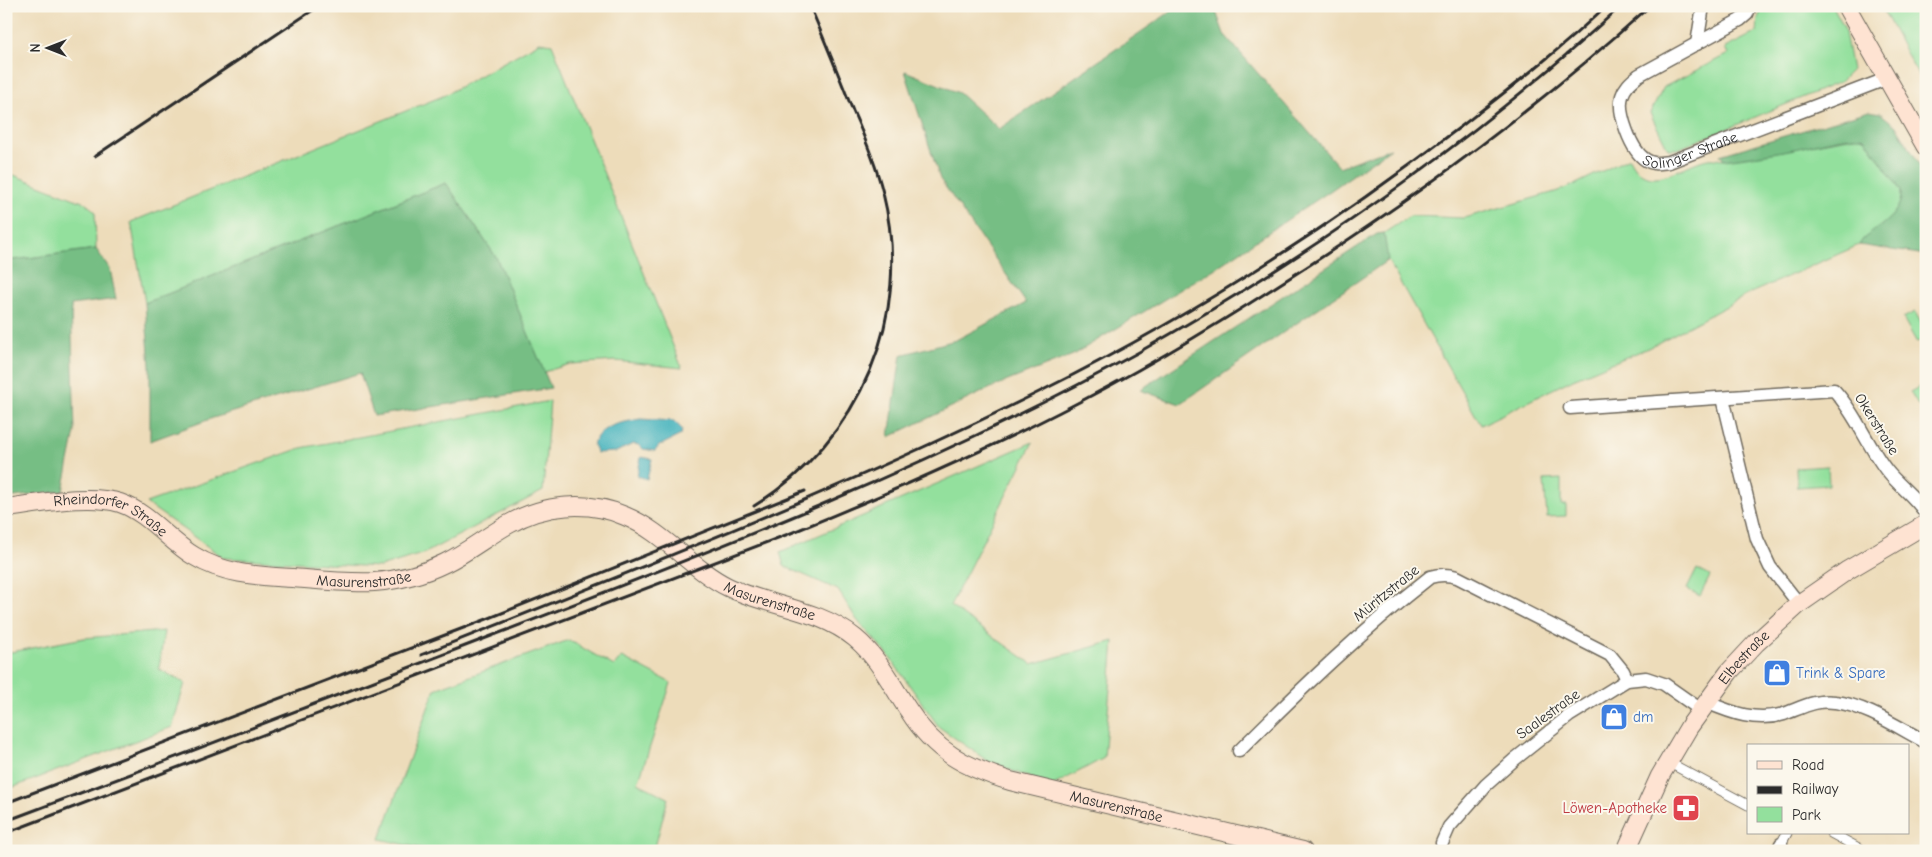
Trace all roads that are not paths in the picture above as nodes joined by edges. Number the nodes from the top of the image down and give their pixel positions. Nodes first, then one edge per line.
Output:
1 (1703, 6) edge
2 (1750, 6) edge
3 (1846, 6) edge
4 (1697, 44) junction
5 (1886, 79) junction
6 (1926, 147) edge
7 (1723, 398) junction
8 (1570, 408) dead end
9 (6, 508) edge
10 (1926, 514) edge
11 (1926, 524) edge
12 (204, 561) joint
13 (1799, 604) junction
14 (1626, 680) junction
15 (1703, 706) junction
16 (1926, 742) edge
17 (1238, 751) dead end
18 (1668, 762) junction
19 (1747, 804) edge
20 (1833, 834) edge
21 (1442, 843) dead end
22 (1861, 850) edge
23 (1303, 851) edge
24 (1626, 851) edge

1 - 4 street
2 - 4 street, Solinger Straße
3 - 5 main road
4 - 5 street, Solinger Straße
5 - 6 main road
7 - 8 street, Okerstraße
7 - 10 street, Okerstraße
7 - 13 street
9 - 12 main road, Rheindorfer Straße
11 - 13 main road, Elbestraße
12 - 23 main road, Masurenstraße
13 - 15 main road, Elbestraße
14 - 15 street
14 - 17 street, Müritzstraße
14 - 21 street, Saalestraße
15 - 16 street
15 - 18 main road, Elbestraße
18 - 19 street
18 - 24 main road, Elbestraße
20 - 22 street

